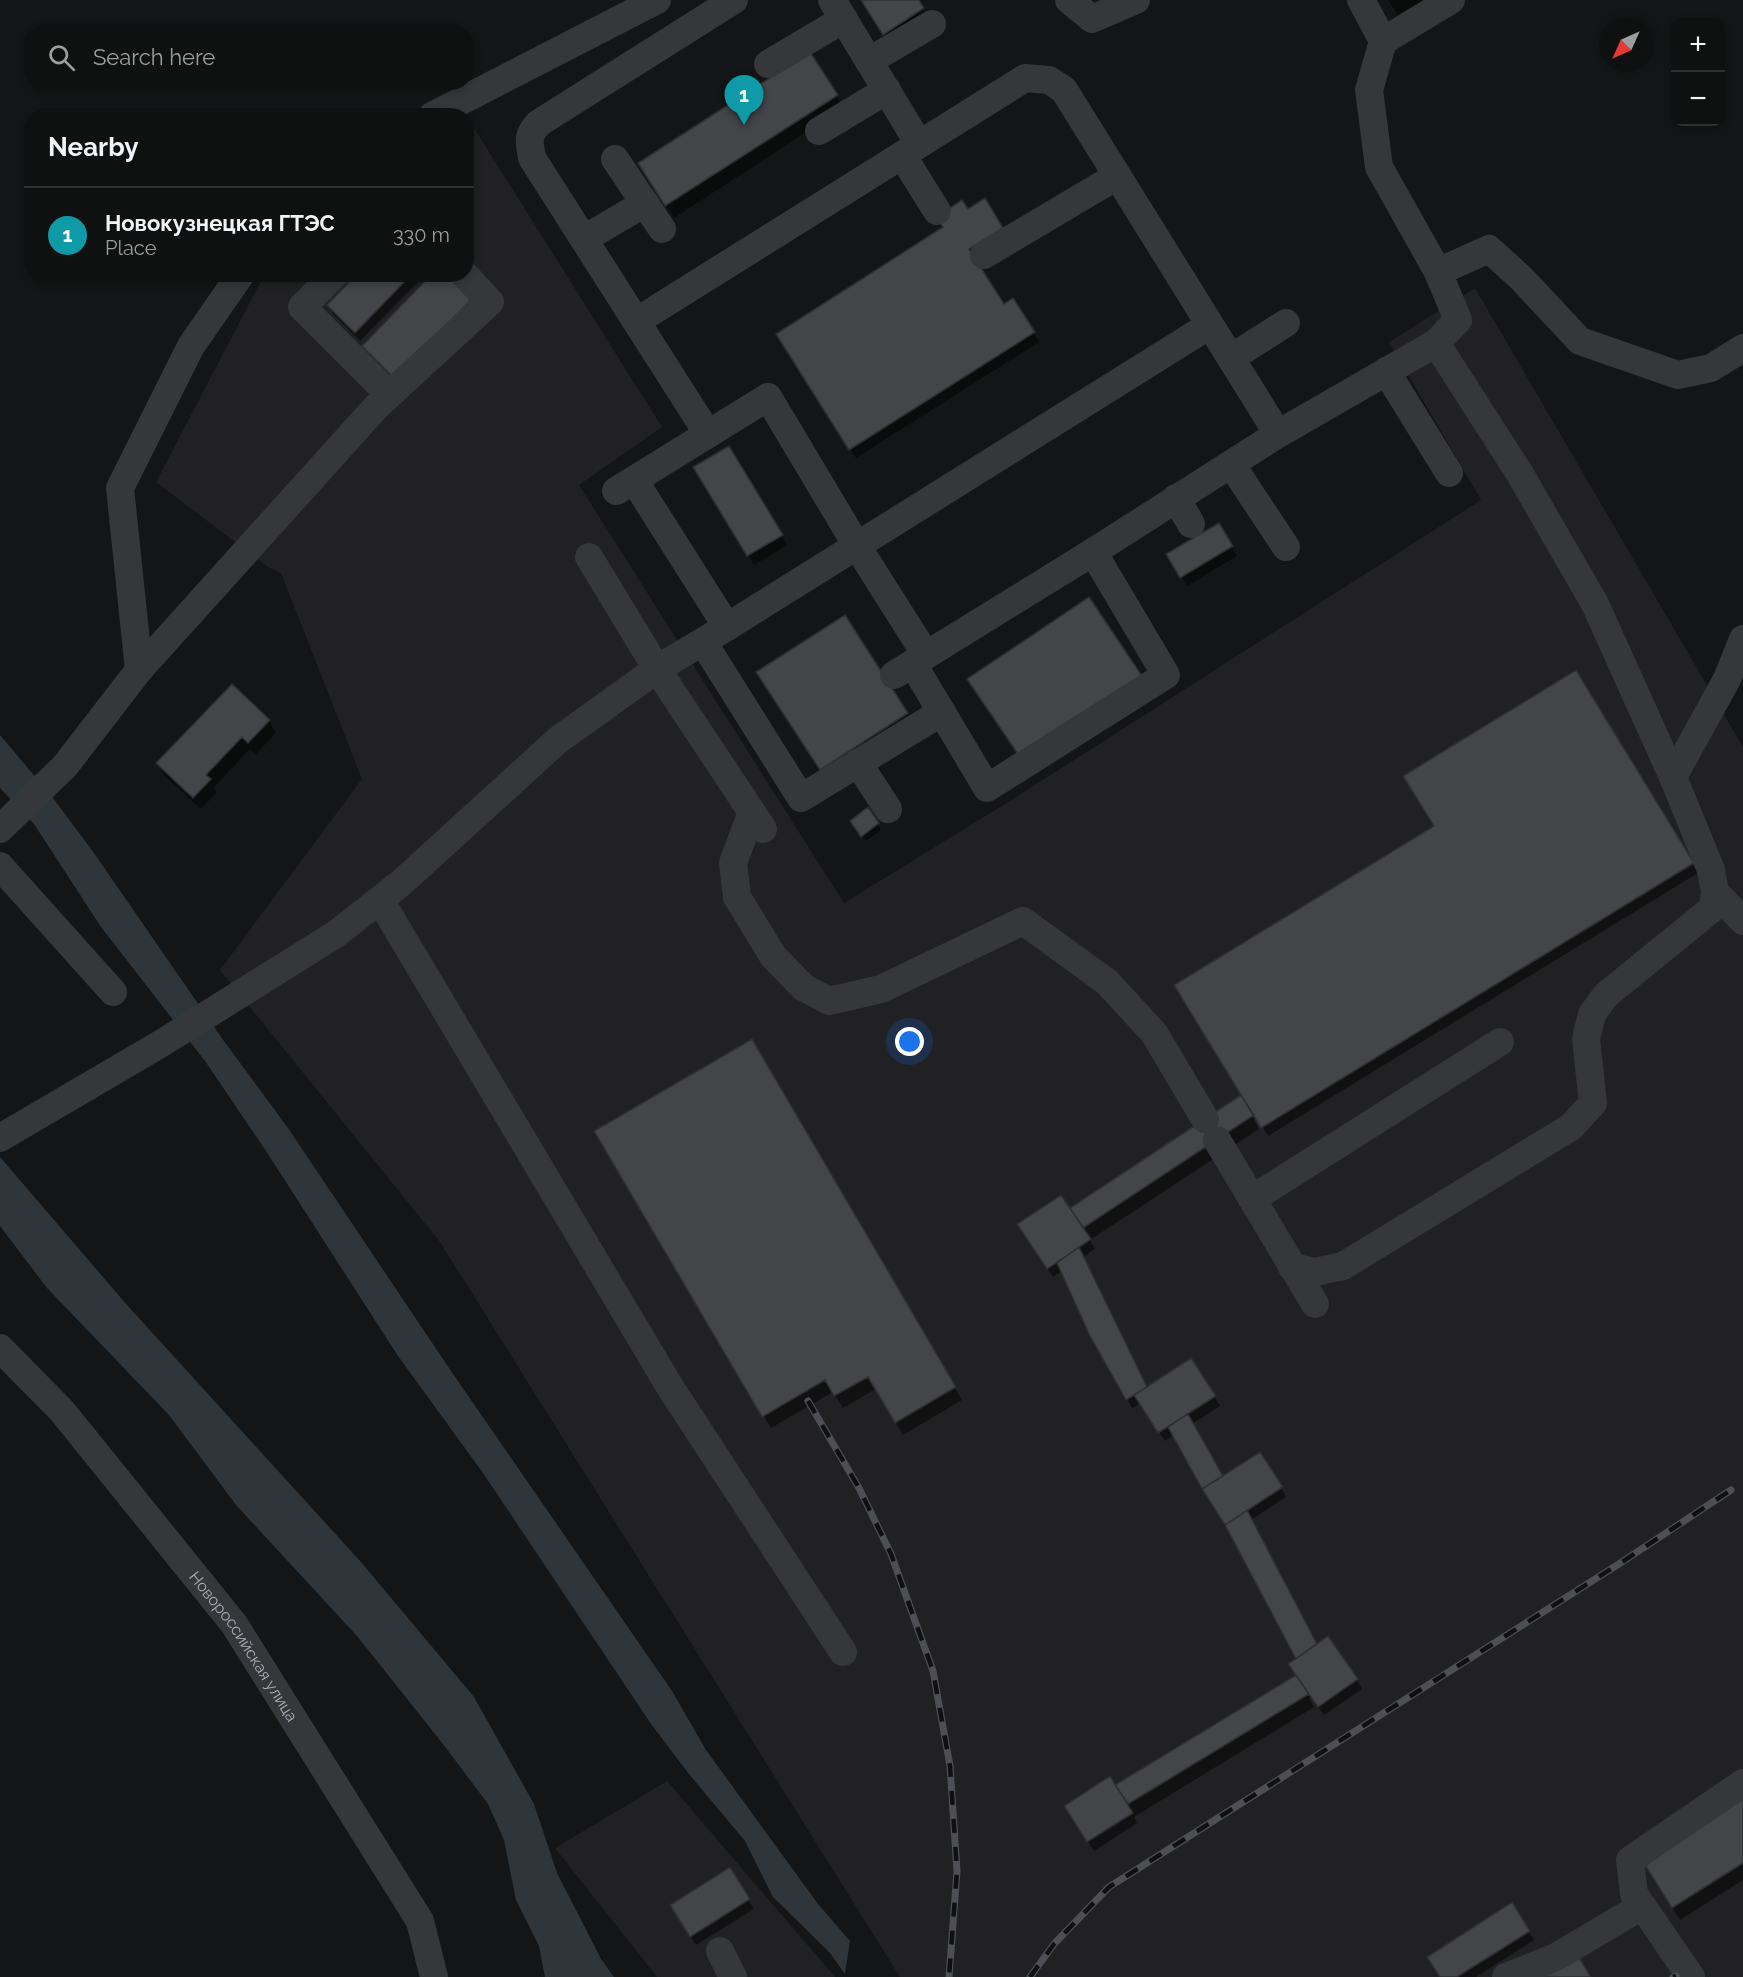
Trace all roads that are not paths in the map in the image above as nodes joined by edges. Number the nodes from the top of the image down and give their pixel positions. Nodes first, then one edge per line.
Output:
1 (657, 0) edge
2 (734, 0) edge
3 (1069, 0) edge
4 (1136, 0) edge
5 (1361, 0) edge
6 (1451, 0) edge
7 (838, 10) edge
8 (932, 24) dead end
9 (1383, 41) junction
10 (869, 61) junction
11 (768, 64) dead end
12 (887, 90) junction
13 (448, 108) edge
14 (819, 130) dead end
15 (911, 150) junction
16 (615, 159) dead end
17 (1118, 176) junction
18 (645, 203) junction
19 (937, 211) dead end
20 (662, 229) dead end
21 (584, 239) junction
22 (984, 255) dead end
23 (1438, 272) junction
24 (235, 282) edge
25 (327, 282) edge
26 (471, 282) edge
27 (637, 321) junction
28 (1286, 323) dead end
29 (1210, 325) junction
30 (1436, 343) junction
31 (1743, 348) edge
32 (1231, 358) junction
33 (1386, 371) junction
34 (389, 394) junction
35 (708, 434) junction
36 (1278, 434) junction
37 (1231, 464) junction
38 (1449, 473) dead end
39 (1176, 498) junction
40 (1191, 524) dead end
41 (857, 546) junction
42 (1286, 547) dead end
43 (1093, 552) junction
44 (589, 557) dead end
45 (715, 634) junction
46 (1743, 639) edge
47 (911, 665) junction
48 (657, 669) junction
49 (140, 670) junction
50 (942, 712) junction
51 (858, 764) junction
52 (1673, 777) junction
53 (888, 809) dead end
54 (7, 823) edge
55 (0, 866) edge
56 (380, 900) junction
57 (1733, 905) edge
58 (112, 992) dead end
59 (1500, 1042) dead end
60 (8, 1132) edge
61 (1252, 1199) junction
62 (1292, 1267) junction
63 (1316, 1304) dead end
64 (0, 1348) edge
65 (843, 1652) dead end
66 (1743, 1783) edge
67 (1642, 1906) junction
68 (720, 1951) dead end
69 (434, 1977) edge
70 (733, 1977) edge
71 (1506, 1977) edge
72 (1691, 1977) edge

1 - 13 street
2 - 21 street
3 - 4 street
5 - 9 street
6 - 9 street
7 - 10 street
7 - 11 street
8 - 10 street
9 - 23 street
10 - 12 street
12 - 14 street
12 - 15 street
15 - 17 street
15 - 19 street
15 - 27 street
16 - 18 street
17 - 22 street
17 - 29 street
18 - 20 street
18 - 21 street
21 - 27 street
23 - 30 street
23 - 31 street
24 - 49 street
25 - 34 street
26 - 34 street
27 - 35 street
28 - 32 street
29 - 32 street
29 - 41 street
30 - 33 street
30 - 52 street
32 - 36 street
33 - 36 street
33 - 38 street
34 - 49 street
35 - 41 street
35 - 45 street
36 - 37 street
37 - 39 street
37 - 42 street
39 - 40 street
39 - 43 street
41 - 45 street
41 - 47 street
43 - 47 street
43 - 50 street
44 - 48 street
45 - 48 street
45 - 51 street
46 - 52 street
47 - 50 street
48 - 56 street
48 - 61 street
49 - 54 street
50 - 51 street
51 - 53 street
52 - 57 street
55 - 58 street
56 - 60 street
56 - 65 street
57 - 62 street
59 - 61 street
61 - 62 street
62 - 63 street
64 - 69 street, Новороссийская улица
66 - 67 street
67 - 71 street
67 - 72 street
68 - 70 street

